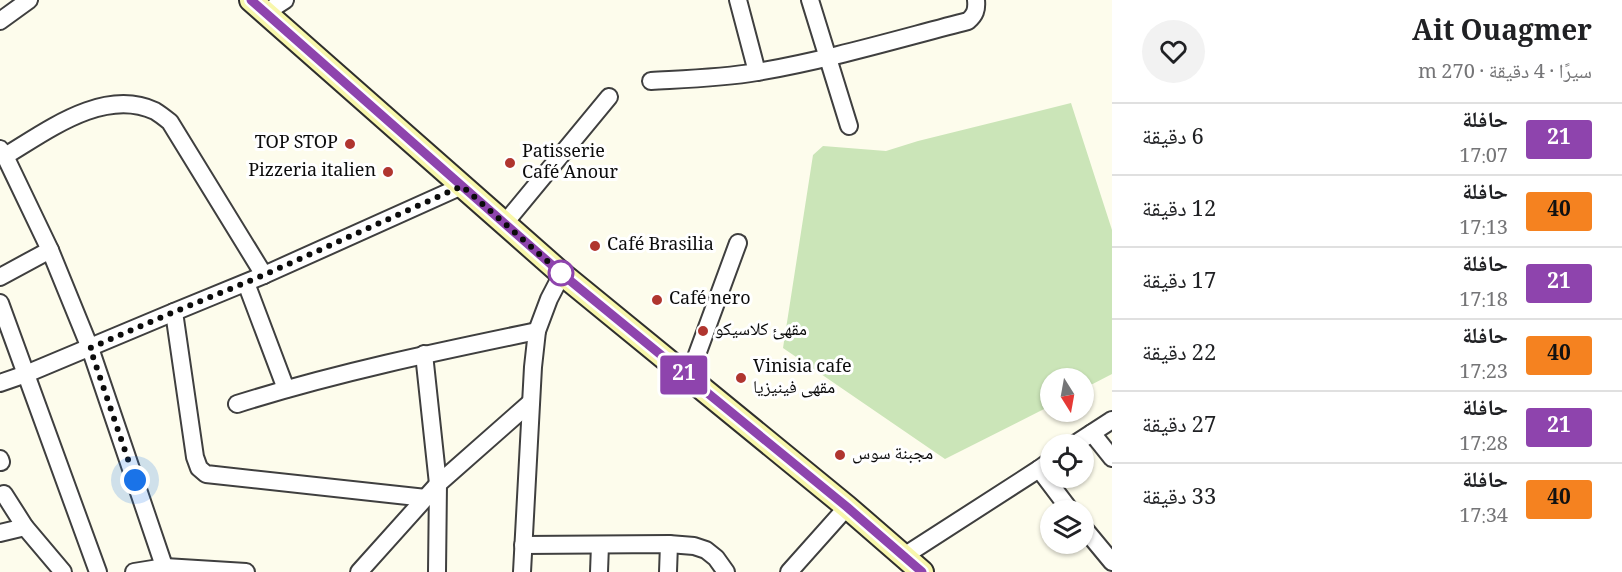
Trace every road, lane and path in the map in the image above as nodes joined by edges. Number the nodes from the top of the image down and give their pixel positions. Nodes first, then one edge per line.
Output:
1 (29, 0) edge
2 (285, 0) edge
3 (738, 0) edge
4 (810, 0) edge
5 (976, 0) edge
6 (258, 6) edge
7 (0, 21) edge
8 (829, 57) junction
9 (757, 72) junction
10 (651, 81) dead end
11 (609, 97) dead end
12 (849, 126) dead end
13 (3, 152) edge
14 (462, 186) junction
15 (505, 224) junction
16 (738, 243) dead end
17 (50, 250) junction
18 (562, 274) junction
19 (264, 275) junction
20 (0, 277) edge
21 (246, 283) junction
22 (0, 303) edge
23 (174, 312) junction
24 (537, 332) junction
25 (90, 348) junction
26 (424, 354) junction
27 (27, 374) junction
28 (688, 378) junction
29 (0, 383) edge
30 (286, 389) junction
31 (531, 402) junction
32 (237, 405) dead end
33 (1112, 420) edge
34 (1092, 433) joint
35 (1112, 458) edge
36 (1040, 468) edge
37 (438, 484) junction
38 (4, 494) dead end
39 (426, 498) junction
40 (847, 507) junction
41 (25, 527) junction
42 (0, 533) edge
43 (1094, 540) edge
44 (669, 544) junction
45 (523, 545) junction
46 (600, 545) junction
47 (904, 556) junction
48 (1112, 562) edge
49 (165, 570) edge
50 (63, 572) edge
51 (98, 572) edge
52 (134, 572) edge
53 (246, 572) edge
54 (359, 572) edge
55 (436, 572) edge
56 (522, 572) edge
57 (599, 572) edge
58 (668, 572) edge
59 (726, 572) edge
60 (789, 572) edge
61 (922, 572) edge

1 - 7 street
2 - 6 street
3 - 9 street
4 - 8 street
5 - 8 street
6 - 14 main road
8 - 9 street
8 - 12 street
9 - 10 street
11 - 15 street
13 - 17 street
13 - 19 street
14 - 15 main road
14 - 19 street
15 - 18 main road
16 - 28 street
17 - 20 street
17 - 25 street
18 - 24 street
18 - 28 main road
19 - 21 street
21 - 23 street
21 - 30 street
22 - 27 street
23 - 25 street
23 - 39 street
24 - 26 street
24 - 31 street
25 - 27 street
25 - 49 street
26 - 30 street
26 - 37 street
27 - 29 street
27 - 51 street
28 - 40 main road
30 - 32 street
31 - 37 street
31 - 45 street
33 - 34 street
34 - 35 street
36 - 47 street
37 - 39 street
37 - 55 street
38 - 41 street
39 - 54 street
40 - 47 main road
40 - 60 street
41 - 42 street
41 - 50 street
43 - 48 street
44 - 46 street
44 - 58 street
44 - 59 street
45 - 46 street
45 - 56 street
46 - 57 street
47 - 61 main road
49 - 52 street
49 - 53 street

